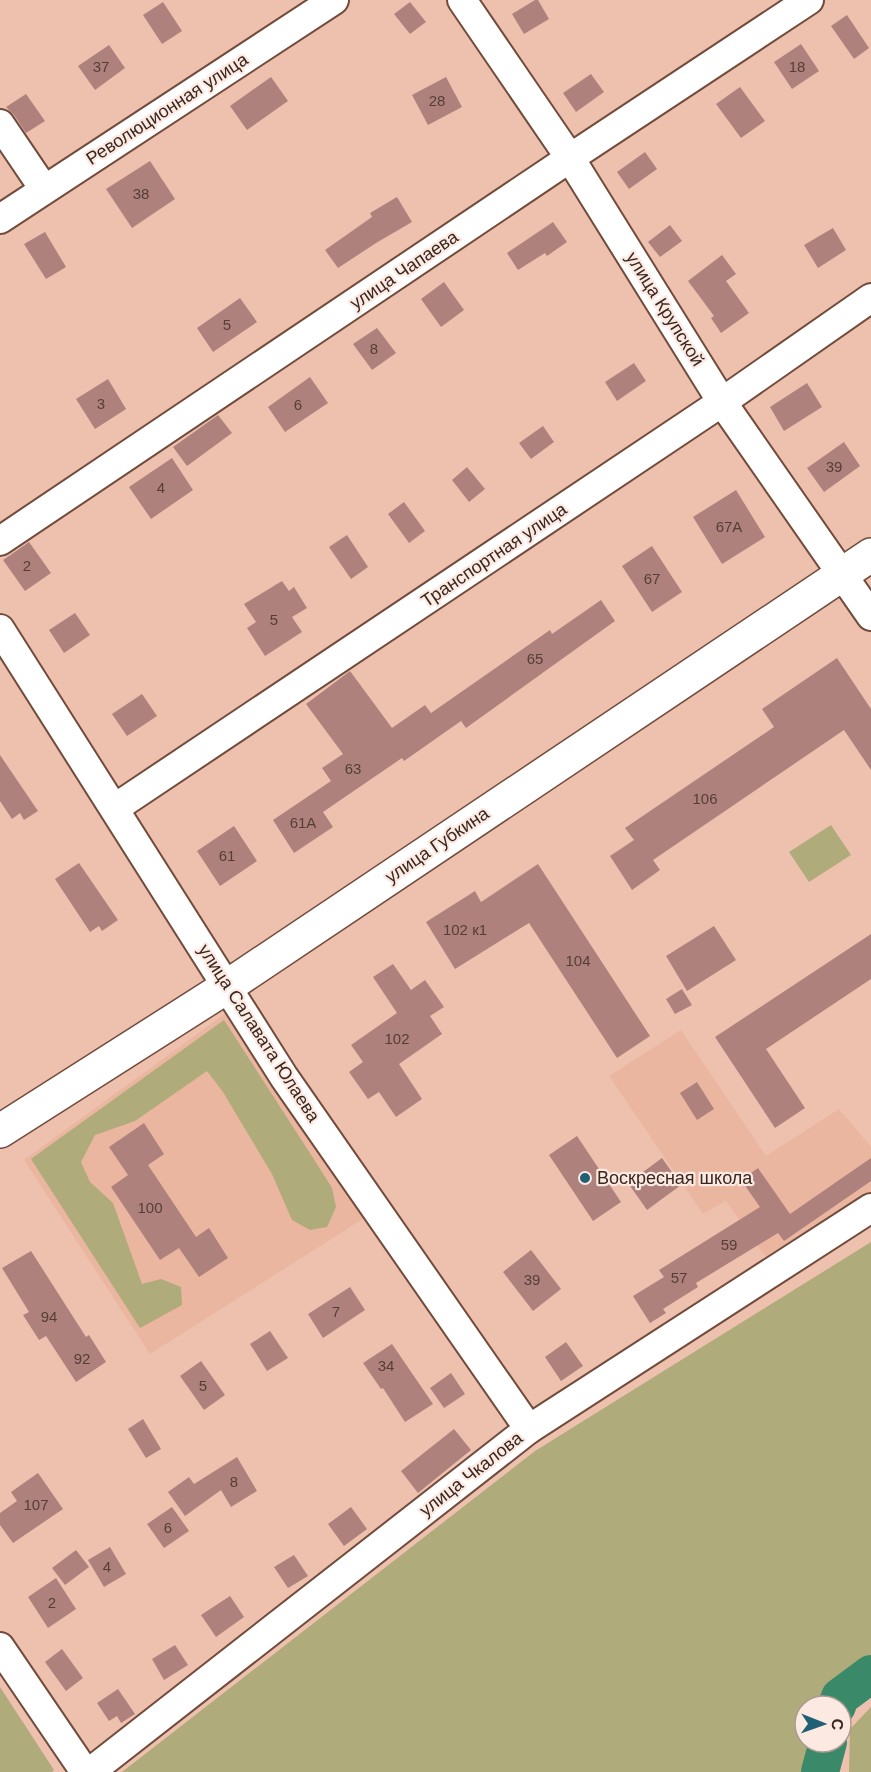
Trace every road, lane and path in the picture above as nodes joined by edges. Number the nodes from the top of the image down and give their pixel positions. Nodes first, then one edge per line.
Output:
1 (334, 0) edge
2 (462, 0) edge
3 (809, 0) edge
4 (0, 124) edge
5 (570, 158) junction
6 (44, 189) junction
7 (0, 219) edge
8 (871, 298) edge
9 (722, 402) junction
10 (0, 542) edge
11 (871, 555) edge
12 (843, 575) junction
13 (871, 616) edge
14 (0, 629) edge
15 (115, 808) junction
16 (228, 986) junction
17 (0, 1131) edge
18 (871, 1208) edge
19 (529, 1430) junction
20 (0, 1647) edge
21 (85, 1772) edge
22 (95, 1772) edge

1 - 6 street, Революционная улица
2 - 5 street, улица Крупской
3 - 5 street, улица Чапаева
4 - 6 street
5 - 9 street, улица Крупской
5 - 10 street, улица Чапаева
6 - 7 street, Революционная улица
8 - 9 street, Транспортная улица
9 - 12 street, улица Крупской
9 - 15 street, Транспортная улица
11 - 12 main road, улица Губкина
12 - 13 street, улица Крупской
12 - 16 main road, улица Губкина
14 - 15 street, улица Салавата Юлаева
15 - 16 street, улица Салавата Юлаева
16 - 17 main road, улица Губкина
16 - 19 street, улица Салавата Юлаева
18 - 19 street, улица Чкалова
19 - 22 street, улица Чкалова
20 - 21 street

